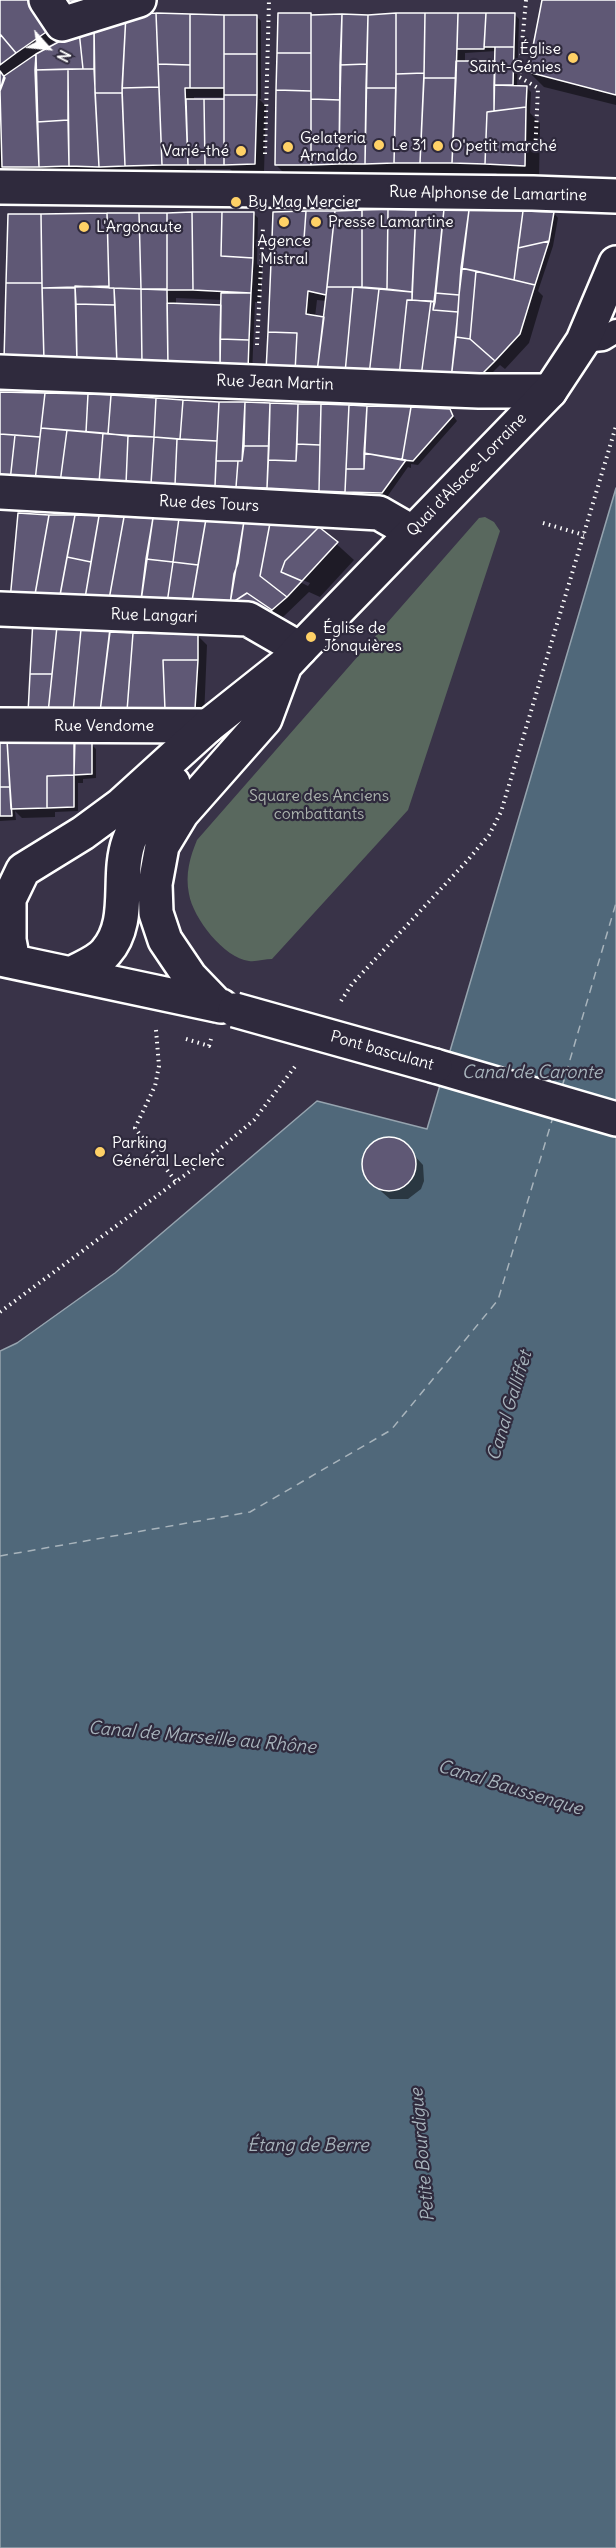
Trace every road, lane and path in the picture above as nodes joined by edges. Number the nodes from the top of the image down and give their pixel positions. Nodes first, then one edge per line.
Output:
1 (46, 0) edge
2 (139, 0) edge
3 (526, 0) edge
4 (0, 187) edge
5 (533, 193) junction
6 (616, 196) edge
7 (616, 263) edge
8 (616, 331) edge
9 (583, 341) junction
10 (0, 372) edge
11 (550, 391) junction
12 (616, 426) edge
13 (0, 492) edge
14 (543, 523) dead end
15 (412, 532) junction
16 (584, 535) junction
17 (0, 609) edge
18 (293, 656) junction
19 (0, 725) edge
20 (208, 726) junction
21 (7, 960) edge
22 (71, 974) junction
23 (340, 1003) dead end
24 (226, 1007) junction
25 (155, 1029) dead end
26 (301, 1058) dead end
27 (616, 1119) edge
28 (177, 1183) junction
29 (0, 1312) edge

1 - 2 main road
3 - 5 path
4 - 5 main road, Rue Alphonse de Lamartine
5 - 6 main road, Rue Alphonse de Lamartine
7 - 9 main road, Quai d'Alsace-Lorraine
8 - 9 lane
9 - 11 main road, Quai d'Alsace-Lorraine
10 - 11 main road, Rue Jean Martin
11 - 15 main road, Quai d'Alsace-Lorraine
12 - 16 path
13 - 15 main road, Rue des Tours
14 - 16 path
15 - 18 main road, Quai d'Alsace-Lorraine
16 - 23 path
17 - 18 main road, Rue Langari
18 - 20 main road, Quai d'Alsace-Lorraine
18 - 22 main road
18 - 24 main road, Quai d'Alsace-Lorraine
19 - 20 main road, Rue Vendome
20 - 21 main road, Quai d'Alsace-Lorraine
21 - 22 main road, Pont basculant
22 - 24 main road, Pont basculant
24 - 27 main road, Pont basculant, bridge
25 - 28 path
26 - 28 path
28 - 29 path

